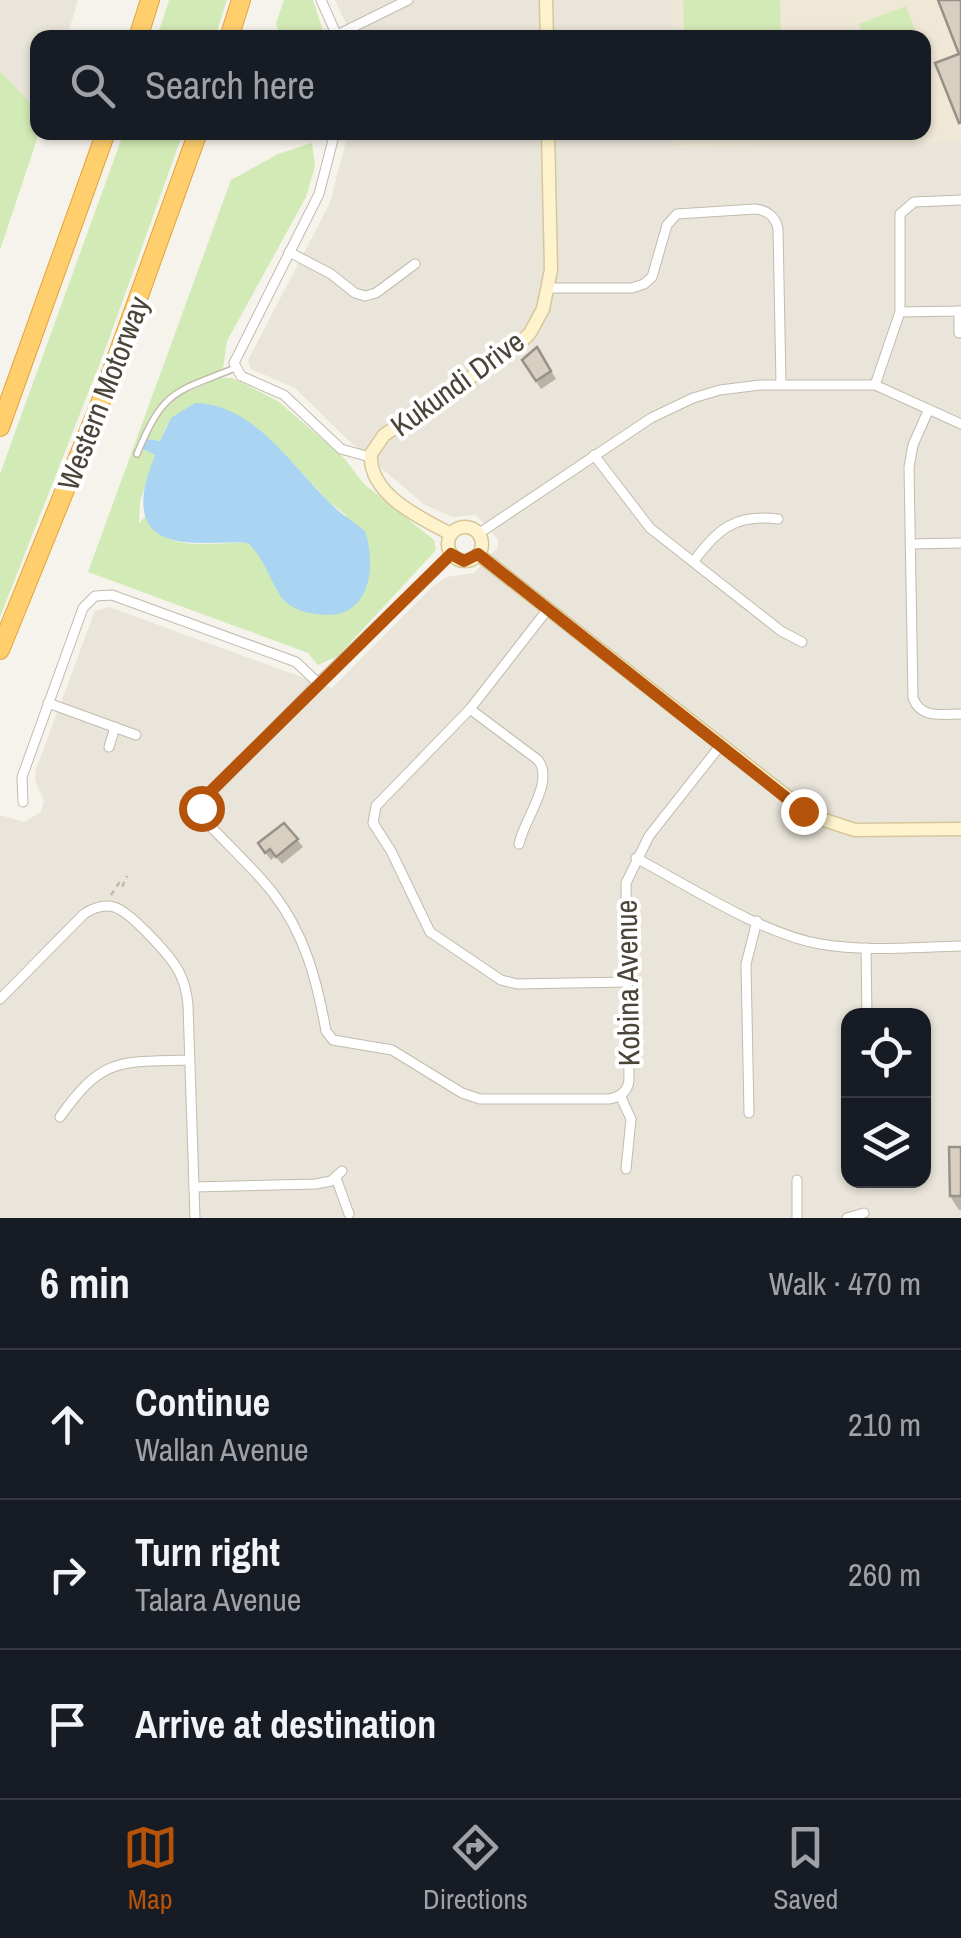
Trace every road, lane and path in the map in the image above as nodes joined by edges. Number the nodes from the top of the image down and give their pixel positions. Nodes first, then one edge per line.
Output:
1 (150, 0) edge
2 (242, 0) edge
3 (321, 0) edge
4 (408, 0) edge
5 (546, 0) edge
6 (141, 30) edge
7 (232, 30) edge
8 (334, 30) edge
9 (349, 30) edge
10 (546, 30) edge
11 (103, 140) edge
12 (195, 140) edge
13 (334, 140) edge
14 (548, 140) edge
15 (961, 200) edge
16 (289, 252) junction
17 (416, 264) dead end
18 (550, 288) junction
19 (960, 311) edge
20 (900, 312) junction
21 (959, 333) edge
22 (235, 368) junction
23 (781, 384) junction
24 (875, 384) junction
25 (928, 411) junction
26 (961, 424) edge
27 (0, 427) edge
28 (137, 454) dead end
29 (594, 455) junction
30 (370, 457) junction
31 (778, 519) dead end
32 (450, 534) junction
33 (478, 534) junction
34 (961, 543) edge
35 (910, 544) junction
36 (451, 554) junction
37 (478, 554) junction
38 (694, 561) junction
39 (548, 609) junction
40 (802, 642) dead end
41 (0, 650) edge
42 (318, 683) junction
43 (48, 703) junction
44 (470, 709) junction
45 (961, 714) edge
46 (115, 727) junction
47 (136, 735) dead end
48 (720, 746) junction
49 (109, 747) dead end
50 (23, 802) dead end
51 (961, 829) edge
52 (519, 844) dead end
53 (636, 858) junction
54 (127, 876) dead end
55 (110, 906) junction
56 (757, 922) junction
57 (961, 946) edge
58 (866, 948) junction
59 (628, 982) junction
60 (0, 999) edge
61 (867, 1008) edge
62 (190, 1060) junction
63 (620, 1096) junction
64 (748, 1112) dead end
65 (60, 1117) dead end
66 (626, 1169) dead end
67 (797, 1180) dead end
68 (194, 1187) junction
69 (864, 1213) dead end
70 (349, 1214) dead end
71 (195, 1218) edge
72 (797, 1218) edge
73 (847, 1218) edge

1 - 6 highway
2 - 7 highway
3 - 8 street
4 - 9 street
5 - 10 street
11 - 27 highway
12 - 41 highway, Western Motorway
13 - 16 street
14 - 18 street, Kukundi Drive
15 - 20 street
16 - 17 street
16 - 22 street
18 - 23 street
18 - 30 street, Kukundi Drive
19 - 20 street
19 - 21 street
20 - 24 street
22 - 28 lane
22 - 30 street
23 - 24 street
23 - 29 street
24 - 25 street
25 - 26 street
25 - 35 street
29 - 33 street
29 - 38 street
30 - 32 street, Kukundi Drive
31 - 38 street
32 - 33 street
32 - 36 street
33 - 37 street
34 - 35 street
35 - 45 street
36 - 37 street
36 - 42 street
37 - 39 street
38 - 40 street
39 - 44 street
39 - 48 street
42 - 43 street
42 - 63 street, Kobina Avenue
43 - 46 street
43 - 50 street
44 - 52 street
44 - 59 street
46 - 47 street
46 - 49 street
48 - 51 street
48 - 53 street, Kobina Avenue
53 - 56 street
53 - 59 street, Kobina Avenue
54 - 55 path
55 - 60 street
55 - 62 street
56 - 58 street
56 - 64 street
57 - 58 street
58 - 61 street
59 - 63 street, Kobina Avenue
62 - 65 street
62 - 68 street
63 - 66 street
67 - 72 street
68 - 70 street
68 - 71 street
69 - 73 street

